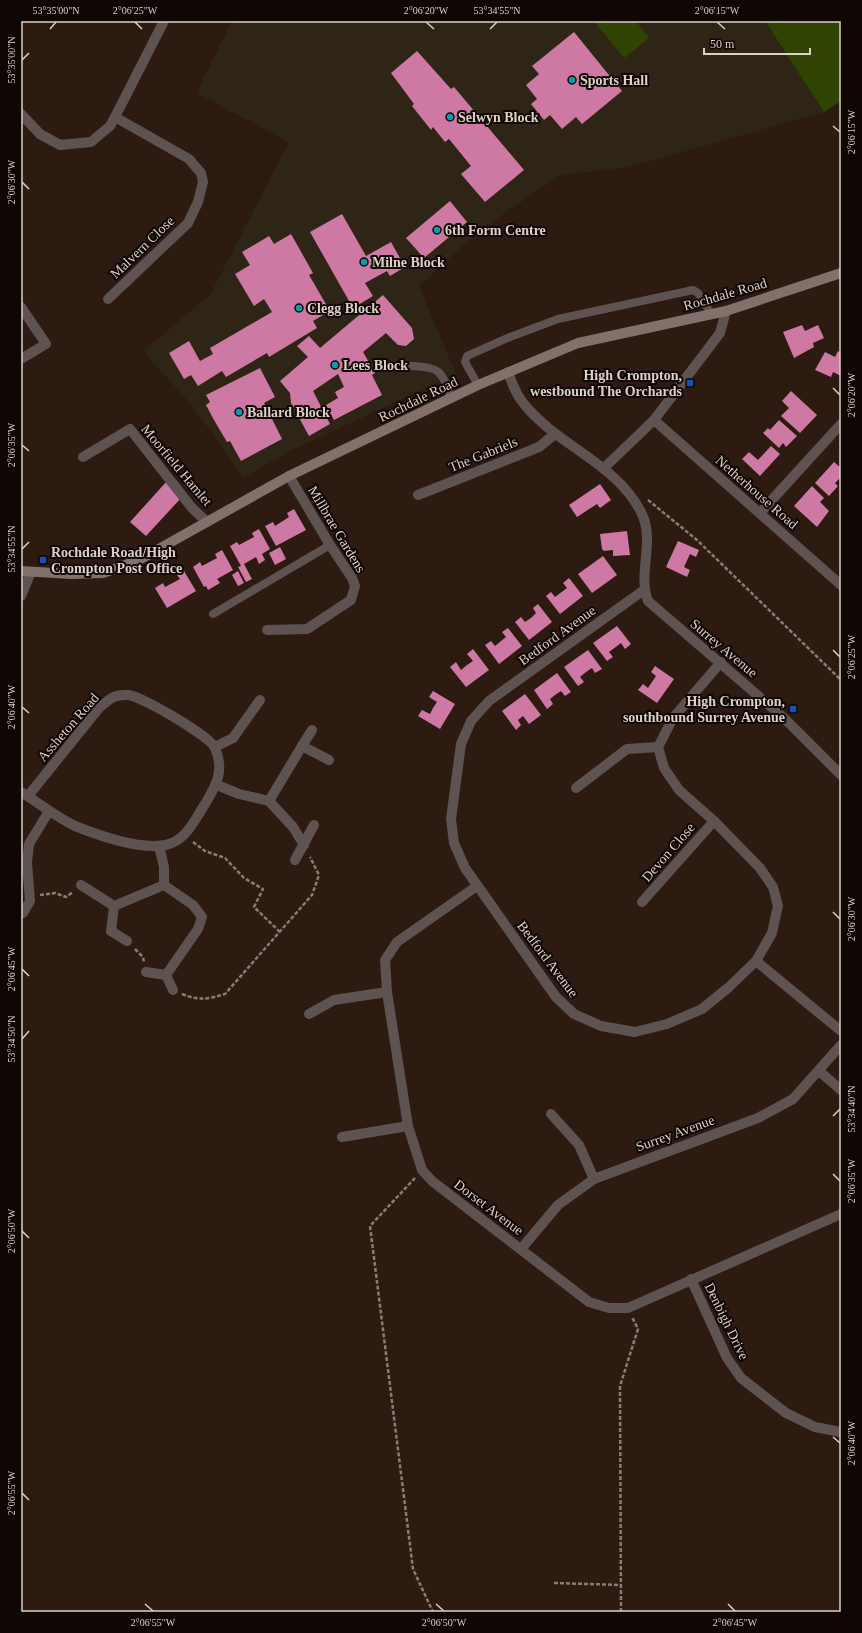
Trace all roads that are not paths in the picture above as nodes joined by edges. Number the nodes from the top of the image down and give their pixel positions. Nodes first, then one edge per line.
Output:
1 (164, 21) edge
2 (21, 114) edge
3 (115, 117) junction
4 (841, 273) edge
5 (108, 299) dead end
6 (21, 307) edge
7 (726, 311) junction
8 (712, 315) junction
9 (21, 359) edge
10 (402, 364) dead end
11 (508, 372) junction
12 (478, 385) junction
13 (451, 398) junction
14 (654, 420) junction
15 (841, 424) edge
16 (555, 434) junction
17 (83, 458) dead end
18 (604, 468) junction
19 (289, 476) junction
20 (418, 495) dead end
21 (760, 512) junction
22 (207, 522) junction
23 (330, 545) junction
24 (26, 572) edge
25 (841, 585) edge
26 (644, 590) junction
27 (21, 596) edge
28 (213, 614) dead end
29 (267, 630) dead end
30 (721, 662) junction
31 (260, 700) dead end
32 (312, 730) dead end
33 (302, 746) junction
34 (215, 747) junction
35 (658, 747) junction
36 (330, 760) dead end
37 (841, 776) edge
38 (217, 785) junction
39 (576, 788) dead end
40 (24, 794) edge
41 (269, 801) junction
42 (49, 811) junction
43 (714, 821) junction
44 (314, 825) dead end
45 (304, 845) junction
46 (159, 846) junction
47 (295, 860) dead end
48 (81, 885) road end
49 (164, 885) junction
50 (477, 886) junction
51 (642, 902) dead end
52 (114, 906) junction
53 (23, 913) dead end
54 (127, 941) road end
55 (756, 961) junction
56 (146, 972) road end
57 (166, 975) junction
58 (173, 990) road end
59 (387, 992) junction
60 (309, 1014) dead end
61 (841, 1031) edge
62 (841, 1045) edge
63 (819, 1072) junction
64 (841, 1090) edge
65 (551, 1114) dead end
66 (408, 1126) junction
67 (342, 1137) dead end
68 (594, 1178) junction
69 (841, 1214) edge
70 (521, 1249) junction
71 (692, 1279) junction
72 (841, 1432) edge

1 - 3 street
2 - 3 street
3 - 5 street, Malvern Close
4 - 7 main road, Rochdale Road
6 - 9 street
7 - 8 main road, Rochdale Road
7 - 14 street
8 - 11 main road, Rochdale Road
8 - 12 lane
10 - 13 lane
11 - 12 main road, Rochdale Road
11 - 16 street
12 - 13 main road, Rochdale Road
13 - 19 main road, Rochdale Road
14 - 18 street
14 - 21 street, Netherhouse Road
15 - 21 street
16 - 18 street
16 - 20 street, The Gabriels
17 - 22 street, Moorfield Hamlet
18 - 26 street
19 - 22 main road, Rochdale Road
19 - 23 street, Millbrae Gardens
21 - 25 street, Netherhouse Road
22 - 24 main road, Rochdale Road
23 - 28 lane
23 - 29 street, Millbrae Gardens
24 - 27 street
26 - 30 street, Surrey Avenue
26 - 50 street, Bedford Avenue
30 - 35 street
30 - 37 street, Surrey Avenue
31 - 34 street
32 - 33 street
33 - 36 street
33 - 41 street
34 - 38 street, Assheton Road
34 - 40 street, Assheton Road
35 - 39 street
35 - 43 street, Bedford Avenue
38 - 41 street
38 - 46 street, Assheton Road
40 - 42 street, Assheton Road
41 - 45 street
42 - 46 street, Assheton Road
42 - 53 street
43 - 51 street, Devon Close
43 - 55 street, Bedford Avenue
44 - 45 street
45 - 47 street
46 - 49 street
48 - 52 street
49 - 52 street
49 - 57 street
50 - 55 street, Bedford Avenue
50 - 59 street, Dorset Avenue
52 - 54 street
55 - 61 street
56 - 57 street
57 - 58 street
59 - 60 street
59 - 66 street, Dorset Avenue
62 - 63 street, Surrey Avenue
63 - 64 street
63 - 68 street, Surrey Avenue
65 - 68 street
66 - 67 street
66 - 70 street, Dorset Avenue
68 - 70 street, Surrey Avenue
69 - 71 street, Dorset Avenue
70 - 71 street, Dorset Avenue
71 - 72 street, Denbigh Drive

